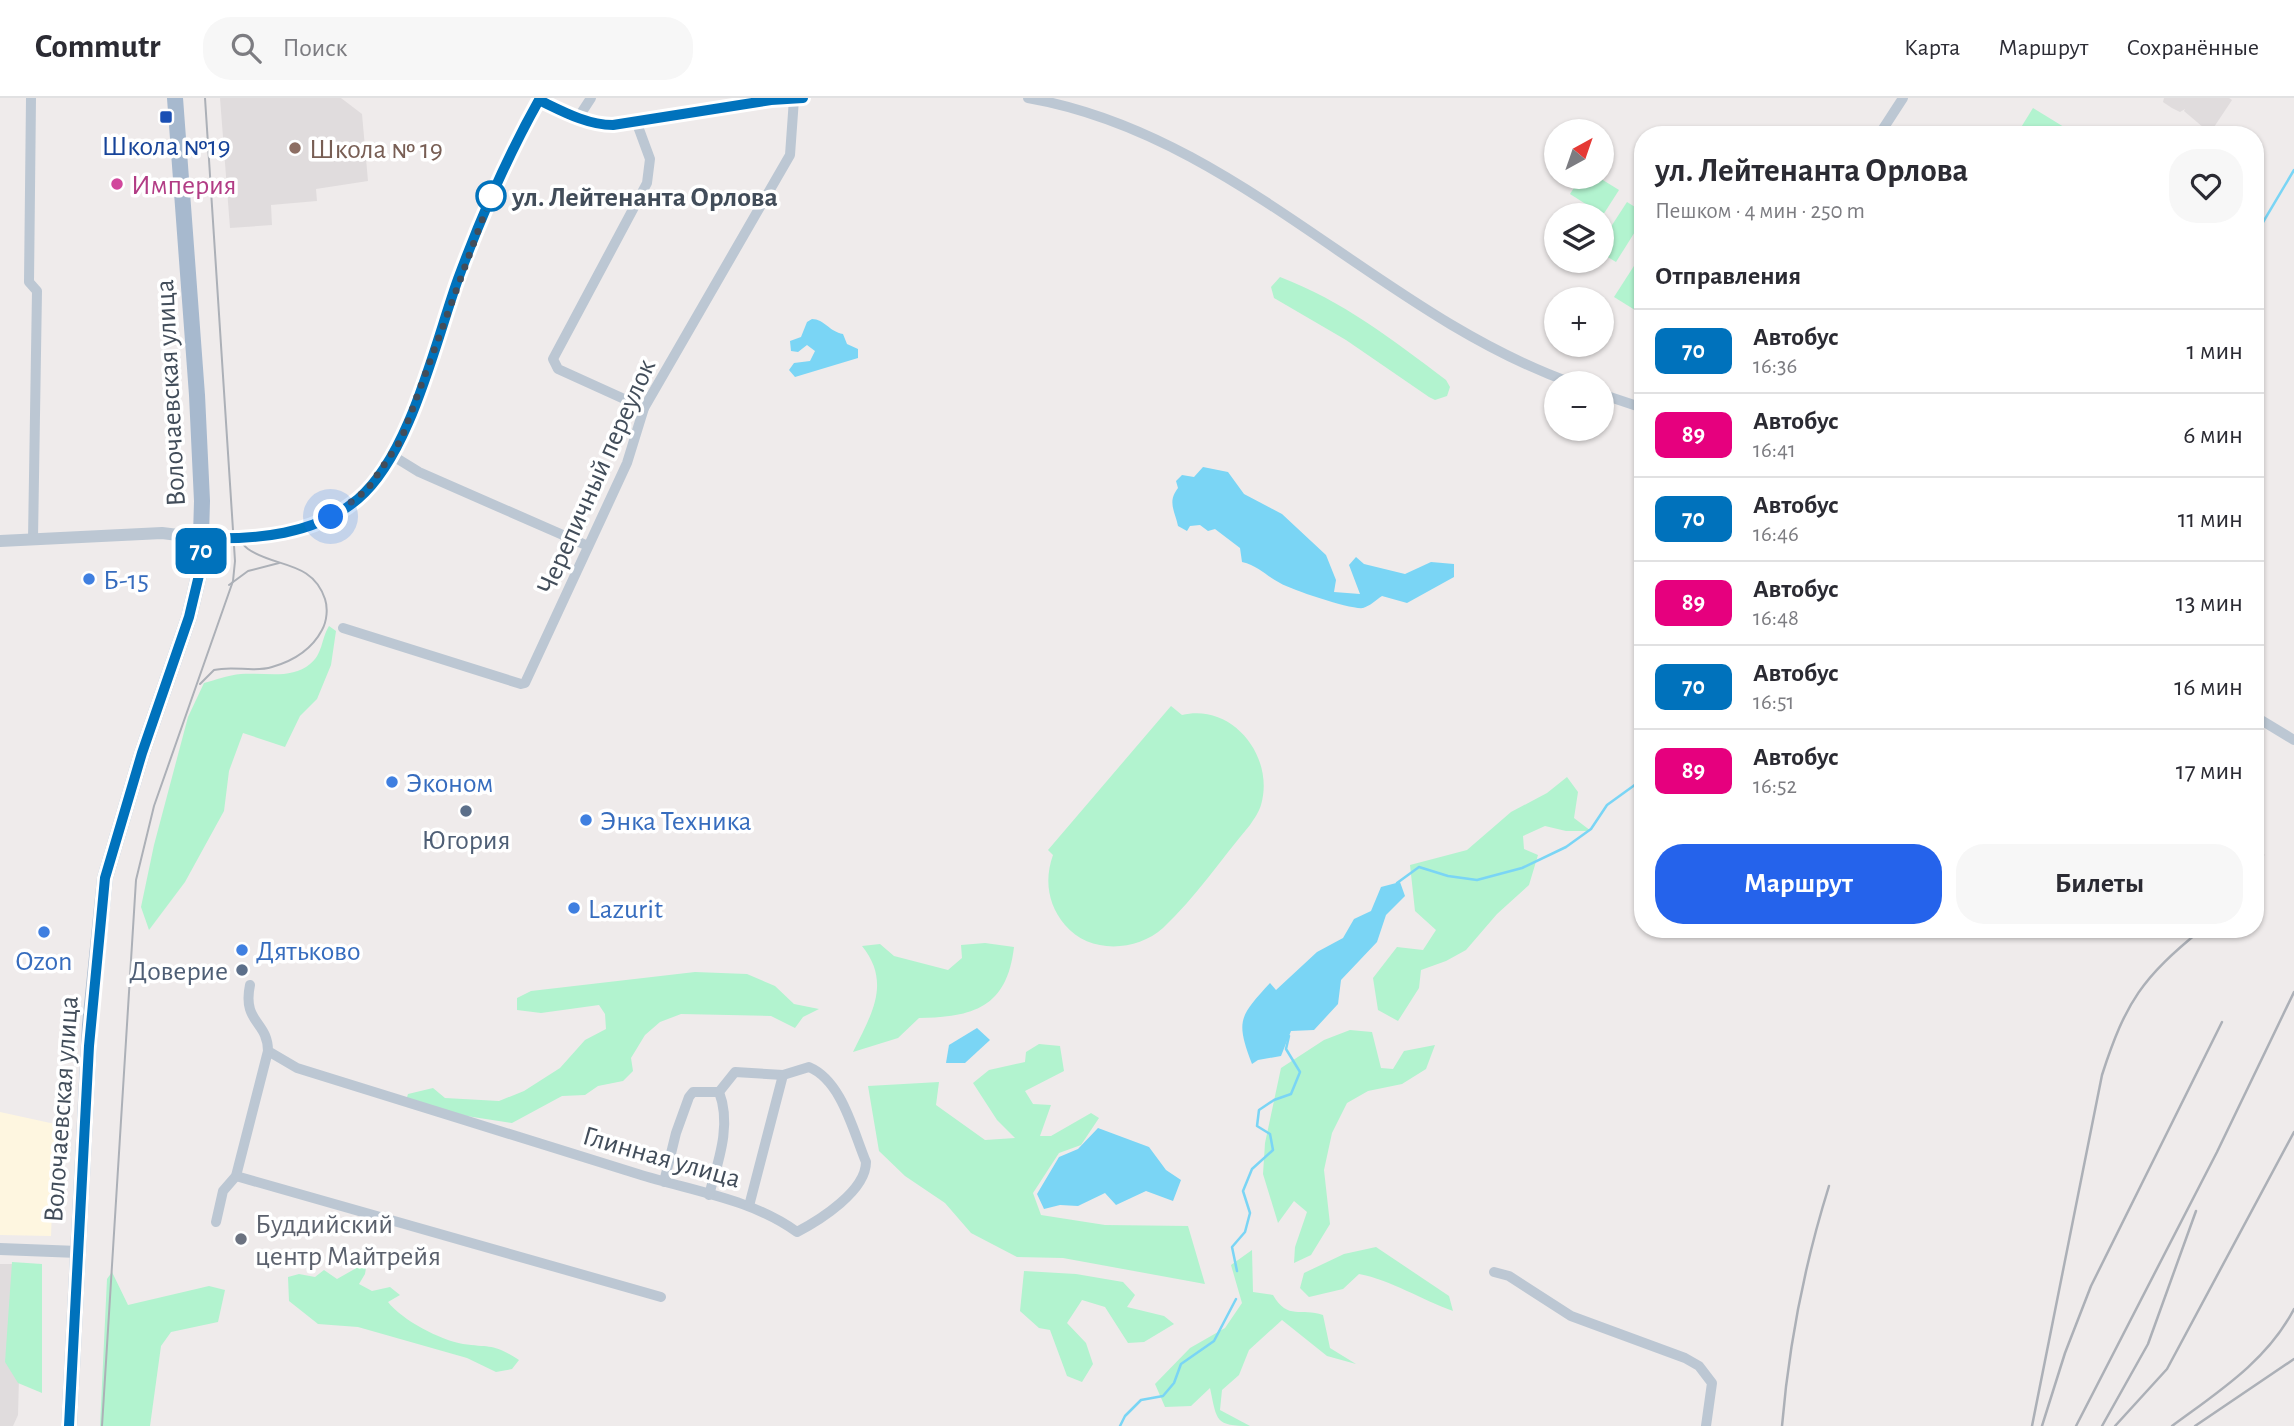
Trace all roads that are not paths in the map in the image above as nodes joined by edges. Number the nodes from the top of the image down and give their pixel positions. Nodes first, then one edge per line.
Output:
1 (31, 98) edge
2 (175, 98) edge
3 (591, 98) edge
4 (802, 98) edge
5 (1028, 98) edge
6 (1903, 98) edge
7 (540, 99) edge
8 (794, 99) edge
9 (578, 118) junction
10 (636, 121) junction
11 (1885, 126) edge
12 (1544, 372) edge
13 (1614, 398) edge
14 (1634, 405) edge
15 (644, 408) junction
16 (393, 456) junction
17 (202, 538) junction
18 (33, 540) junction
19 (0, 541) edge
20 (588, 546) junction
21 (343, 628) dead end
22 (2264, 722) edge
23 (2294, 740) edge
24 (250, 985) dead end
25 (268, 1051) junction
26 (783, 1075) junction
27 (713, 1092) junction
28 (236, 1176) junction
29 (664, 1182) junction
30 (709, 1195) junction
31 (750, 1206) junction
32 (216, 1222) dead end
33 (0, 1249) edge
34 (78, 1252) junction
35 (1494, 1272) dead end
36 (661, 1297) dead end
37 (69, 1426) edge
38 (1706, 1426) edge

1 - 18 street
2 - 17 main road, Волочаевская улица
3 - 9 street
4 - 8 street
5 - 12 street
6 - 11 street
7 - 9 street
7 - 16 main road
8 - 10 street
8 - 15 street, Черепичный переулок
9 - 10 street
10 - 15 street
13 - 14 street
15 - 20 street, Черепичный переулок
16 - 17 main road
16 - 20 street
17 - 18 street
17 - 34 main road, Волочаевская улица
18 - 19 street
20 - 21 street, Черепичный переулок
22 - 23 street
24 - 25 street
25 - 28 street
25 - 29 street, Глинная улица
26 - 27 street, Глинная улица
26 - 31 street
26 - 31 street, Глинная улица
27 - 29 street
27 - 30 street
28 - 32 street
28 - 36 street
29 - 30 street, Глинная улица
30 - 31 street, Глинная улица
33 - 34 street
34 - 37 main road, Волочаевская улица
35 - 38 street

